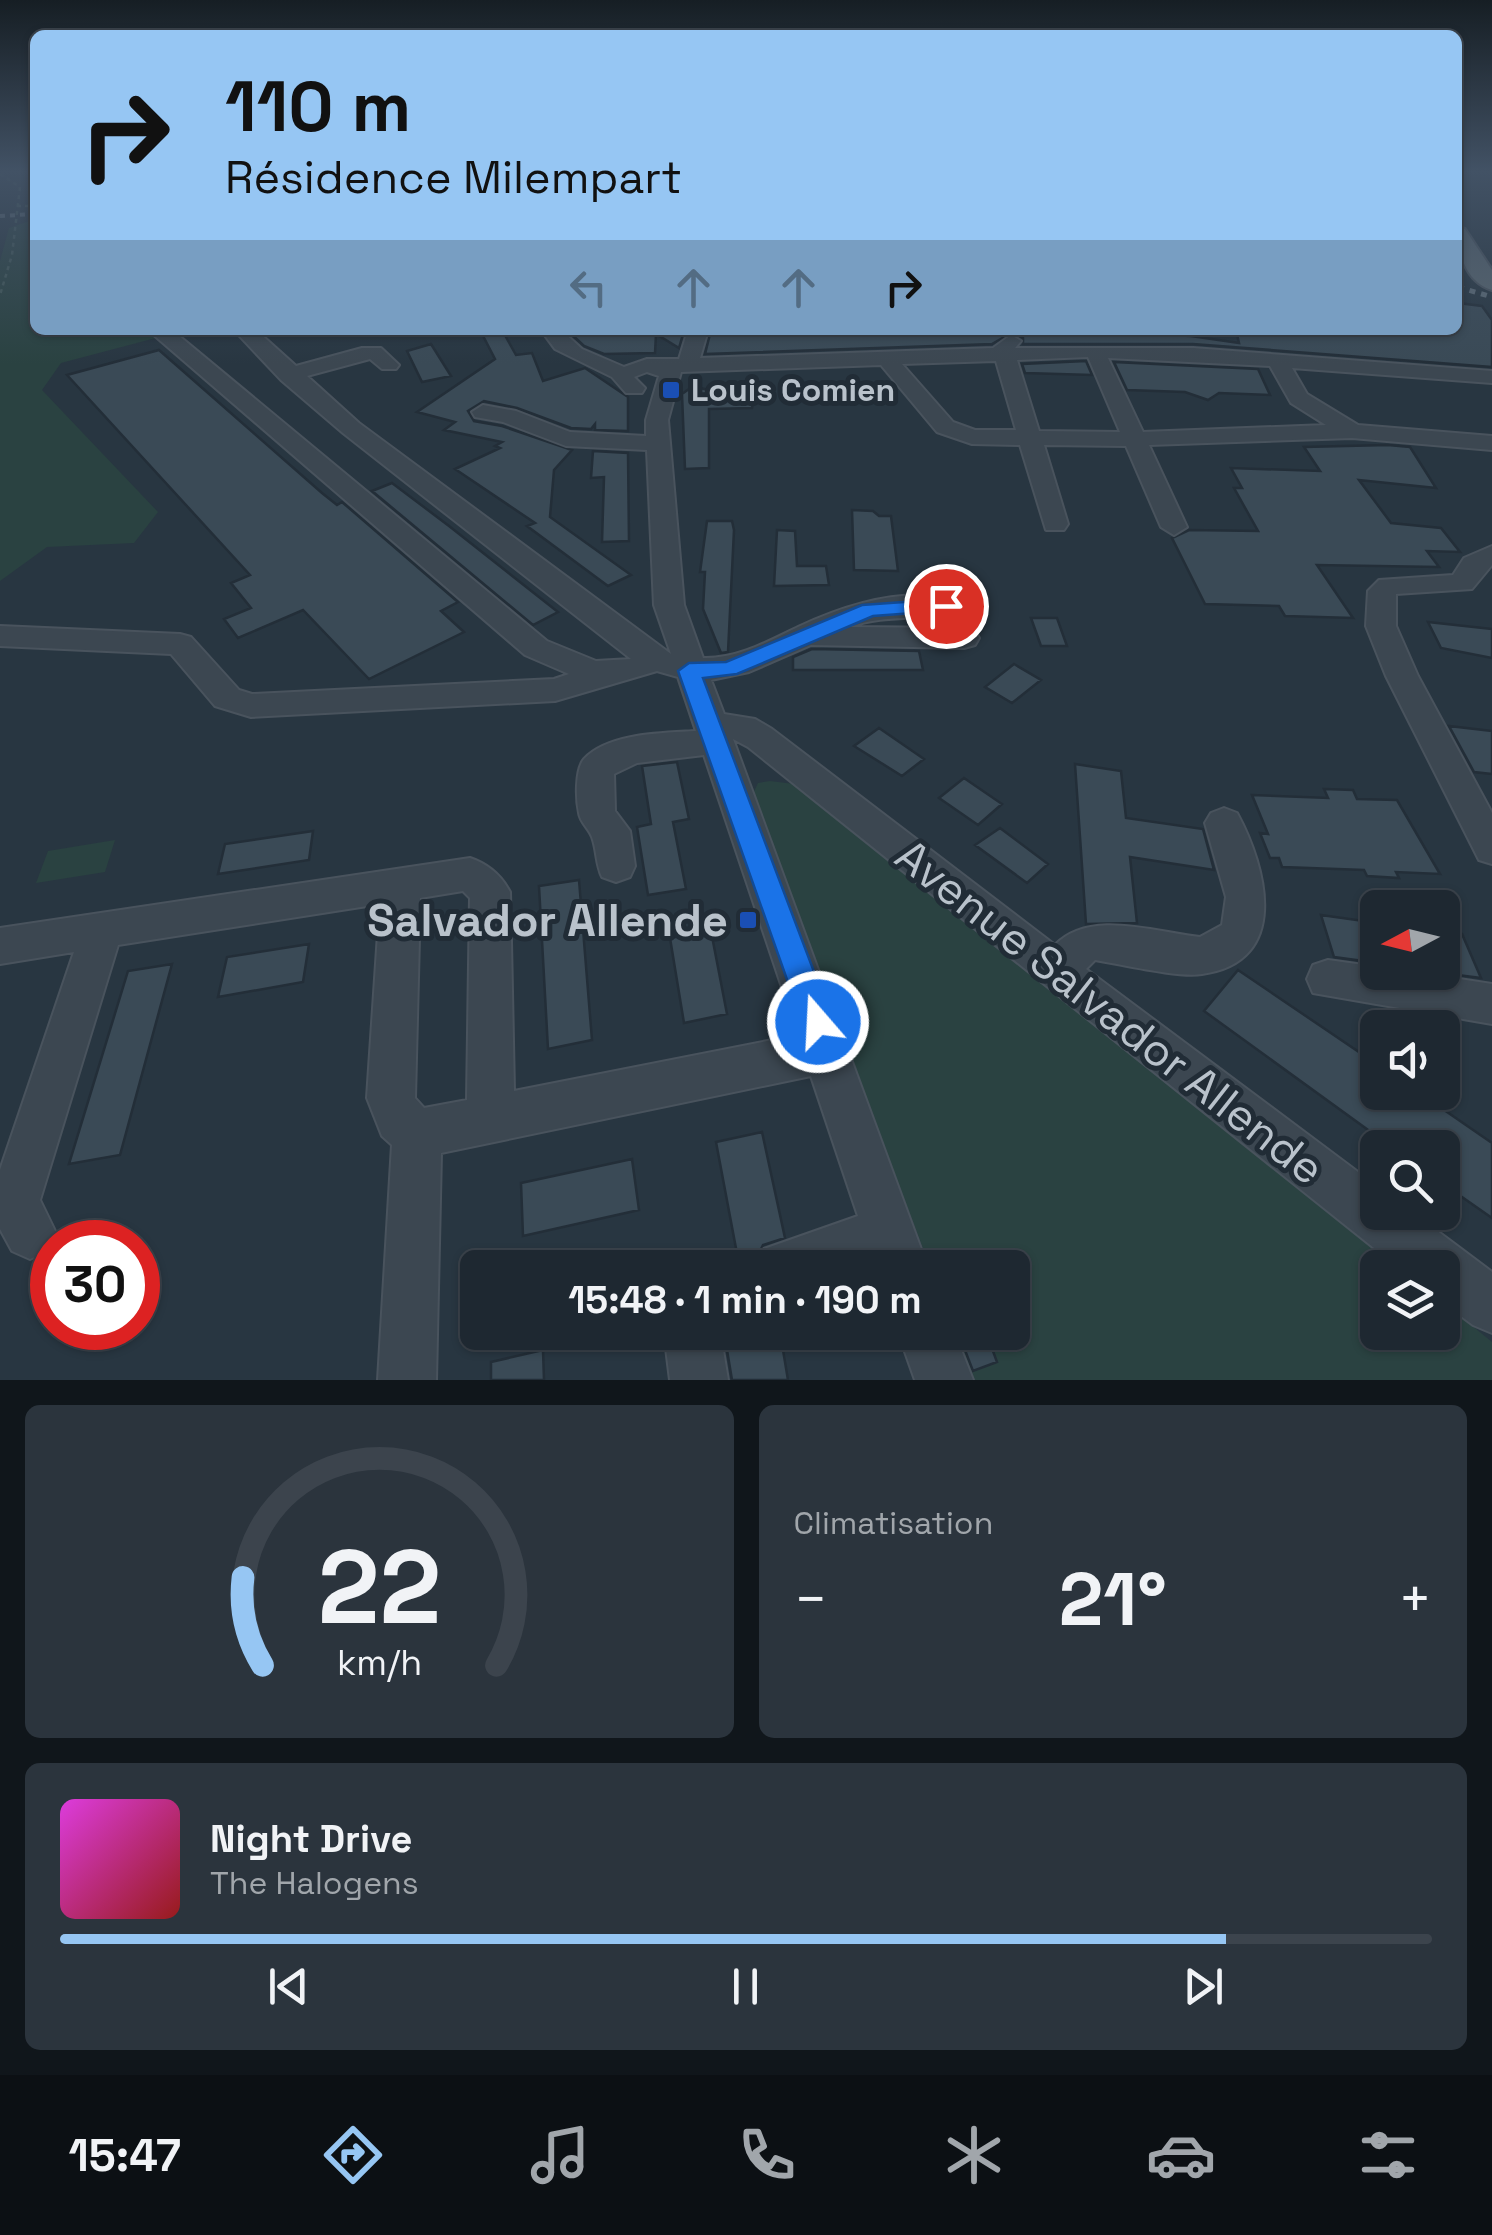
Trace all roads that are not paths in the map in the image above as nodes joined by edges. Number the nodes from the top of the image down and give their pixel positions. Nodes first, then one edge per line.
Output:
1 (1466, 256) edge
2 (1492, 283) edge
3 (166, 335) edge
4 (249, 335) edge
5 (555, 335) edge
6 (693, 335) edge
7 (1045, 335) edge
8 (1094, 351) junction
9 (1006, 354) junction
10 (889, 358) junction
11 (1276, 360) junction
12 (388, 365) dead end
13 (654, 374) junction
14 (289, 375) junction
15 (1492, 376) edge
16 (482, 412) dead end
17 (1352, 431) junction
18 (658, 432) junction
19 (1031, 438) junction
20 (1133, 439) junction
21 (1492, 443) edge
22 (1056, 524) dead end
23 (1174, 527) dead end
24 (1492, 554) edge
25 (946, 606) dead end
26 (0, 636) edge
27 (802, 636) junction
28 (964, 638) dead end
29 (653, 660) junction
30 (689, 671) junction
31 (602, 675) junction
32 (716, 743) junction
33 (1224, 824) dead end
34 (1492, 849) edge
35 (616, 866) dead end
36 (401, 883) junction
37 (103, 930) junction
38 (0, 946) edge
39 (1057, 972) junction
40 (1328, 979) dead end
41 (1492, 1004) edge
42 (828, 1052) junction
43 (491, 1119) junction
44 (416, 1134) junction
45 (30, 1233) dead end
46 (896, 1250) edge
47 (1419, 1250) edge
48 (1460, 1282) edge
49 (1492, 1306) edge
50 (695, 1350) edge
51 (933, 1350) edge
52 (407, 1380) edge
53 (699, 1380) edge
54 (944, 1380) edge

1 - 2 main road
3 - 31 street
4 - 14 street
5 - 13 street
6 - 13 street
7 - 9 street
8 - 9 street
8 - 11 street
8 - 20 street
9 - 10 street
9 - 19 street
10 - 13 street
10 - 19 street
11 - 15 street
11 - 17 street
12 - 14 street
13 - 18 street
14 - 29 street
16 - 18 street
17 - 20 street
17 - 21 street
18 - 30 street
19 - 20 street
19 - 22 street
20 - 23 street
24 - 34 street
25 - 27 street
26 - 31 street
27 - 28 street
27 - 30 street
29 - 30 street
29 - 31 street
30 - 32 street
32 - 35 street, Avenue Salvador Allende
32 - 39 street, Avenue Salvador Allende
32 - 42 street
33 - 39 street
36 - 37 street
36 - 43 street
36 - 44 street
37 - 38 street
37 - 45 street
39 - 47 street, Avenue Salvador Allende
40 - 41 street
42 - 43 street
42 - 46 street
43 - 44 street
44 - 52 street
48 - 49 street, Avenue Salvador Allende
50 - 53 street
51 - 54 street

